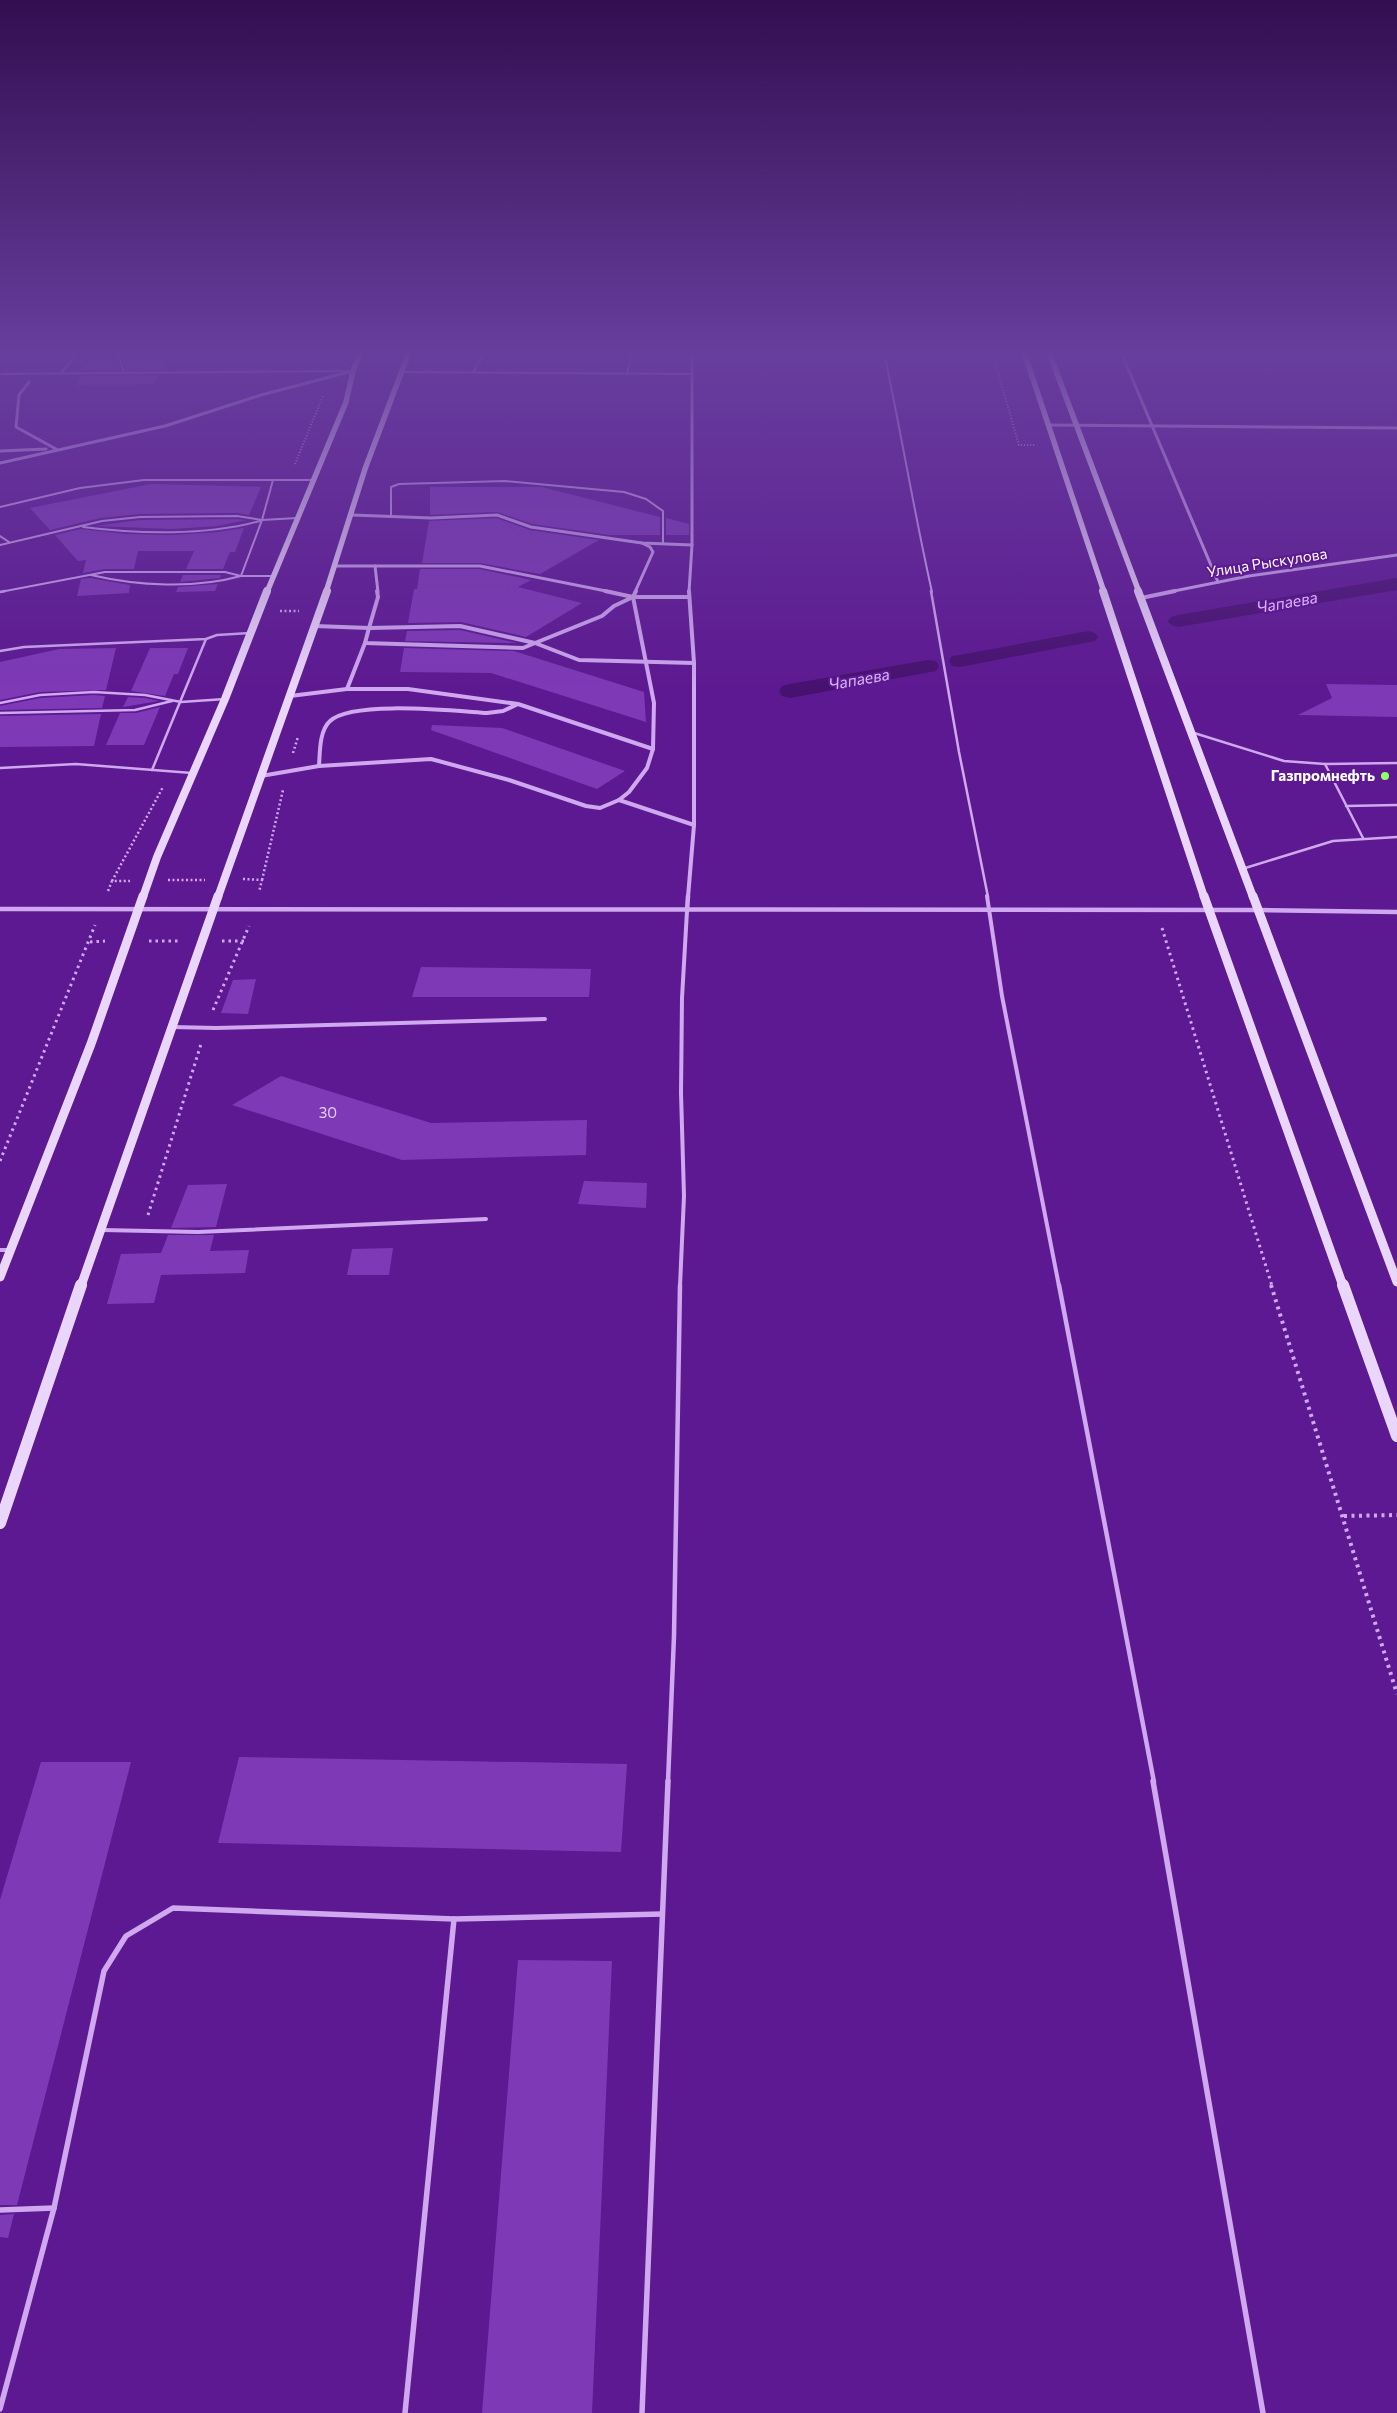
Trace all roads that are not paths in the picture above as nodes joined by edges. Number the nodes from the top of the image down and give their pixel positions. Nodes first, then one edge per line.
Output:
1 (320, 465) edge
2 (366, 465) edge
3 (691, 465) edge
4 (906, 465) edge
5 (1061, 465) edge
6 (1091, 465) edge
7 (1167, 465) edge
8 (273, 480) junction
9 (314, 480) junction
10 (0, 507) edge
11 (352, 514) junction
12 (298, 518) junction
13 (392, 518) junction
14 (262, 520) junction
15 (80, 526) junction
16 (0, 536) edge
17 (9, 542) junction
18 (642, 543) junction
19 (663, 544) junction
20 (0, 545) edge
21 (692, 545) junction
22 (1397, 555) edge
23 (336, 566) junction
24 (375, 566) junction
25 (89, 575) junction
26 (241, 576) junction
27 (274, 576) junction
28 (1218, 582) junction
29 (0, 592) edge
30 (633, 597) junction
31 (689, 597) junction
32 (1140, 598) junction
33 (315, 626) junction
34 (369, 628) junction
35 (250, 633) junction
36 (206, 639) junction
37 (365, 643) junction
38 (538, 644) junction
39 (0, 652) edge
40 (694, 663) junction
41 (646, 664) junction
42 (347, 689) junction
43 (290, 696) junction
44 (225, 699) junction
45 (172, 701) junction
46 (181, 702) junction
47 (0, 703) edge
48 (518, 704) junction
49 (0, 713) edge
50 (1191, 732) junction
51 (653, 749) junction
52 (1397, 763) edge
53 (1325, 764) junction
54 (319, 766) junction
55 (0, 768) edge
56 (152, 770) junction
57 (192, 773) junction
58 (261, 776) junction
59 (619, 800) junction
60 (1397, 805) edge
61 (1346, 806) junction
62 (694, 825) junction
63 (1397, 837) edge
64 (1363, 838) junction
65 (1242, 869) junction
66 (216, 908) junction
67 (0, 909) edge
68 (139, 909) junction
69 (990, 910) junction
70 (1258, 910) junction
71 (687, 911) junction
72 (1210, 911) junction
73 (1397, 912) edge
74 (545, 1020) dead end
75 (172, 1027) junction
76 (486, 1219) dead end
77 (100, 1230) junction
78 (6, 1250) edge
79 (0, 1277) edge
80 (1397, 1282) edge
81 (1397, 1436) edge
82 (0, 1524) edge
83 (662, 1914) junction
84 (454, 1919) junction
85 (54, 2208) junction
86 (0, 2210) edge
87 (0, 2409) edge
88 (404, 2413) edge
89 (642, 2413) edge
90 (1263, 2413) edge

1 - 9 street
2 - 11 street
3 - 21 street
4 - 69 lane
5 - 72 street
6 - 32 street
7 - 28 street
8 - 9 lane
8 - 10 lane
8 - 14 lane
9 - 12 street
11 - 13 street
11 - 23 street
12 - 14 lane
12 - 27 street
13 - 18 street
13 - 19 lane
14 - 15 lane
14 - 15 lane
14 - 26 lane
15 - 17 lane
16 - 17 lane
17 - 20 lane
18 - 19 street
18 - 30 street
19 - 21 street
21 - 31 street
22 - 28 street, Улица Рыскулова
23 - 24 street
23 - 33 street
24 - 30 street
24 - 34 street
25 - 26 lane
25 - 26 lane
25 - 29 lane
26 - 27 lane
27 - 35 street
28 - 32 street, Улица Рыскулова
30 - 31 street
30 - 38 street
30 - 41 street
31 - 40 street
32 - 50 street
33 - 34 street
33 - 43 street
34 - 37 street
34 - 38 street
35 - 36 lane
35 - 44 street
36 - 39 lane
36 - 46 lane
37 - 38 street
37 - 42 street
38 - 41 street
40 - 41 street
40 - 62 street
41 - 51 street
42 - 43 street
42 - 48 street
43 - 58 street
44 - 46 lane
44 - 57 street
45 - 46 lane
45 - 47 lane
45 - 49 lane
46 - 56 lane
48 - 51 street
48 - 54 street
50 - 53 lane
50 - 65 street
51 - 59 street
52 - 53 lane
53 - 61 lane
54 - 58 street
54 - 59 street
55 - 56 lane
56 - 57 lane
57 - 68 street
58 - 66 street
59 - 62 street
60 - 61 lane
61 - 64 lane
62 - 71 street
63 - 64 lane
64 - 65 lane
65 - 70 street
66 - 68 street
66 - 71 street
66 - 75 street
67 - 68 street
68 - 78 street
69 - 71 street
69 - 72 street
69 - 90 lane
70 - 72 street
70 - 73 street
70 - 80 street
71 - 83 lane
72 - 81 street
74 - 75 lane
75 - 77 street
76 - 77 lane
77 - 82 street
78 - 79 street
83 - 84 lane
83 - 89 lane
84 - 85 lane
84 - 88 lane
85 - 86 lane
85 - 87 lane

